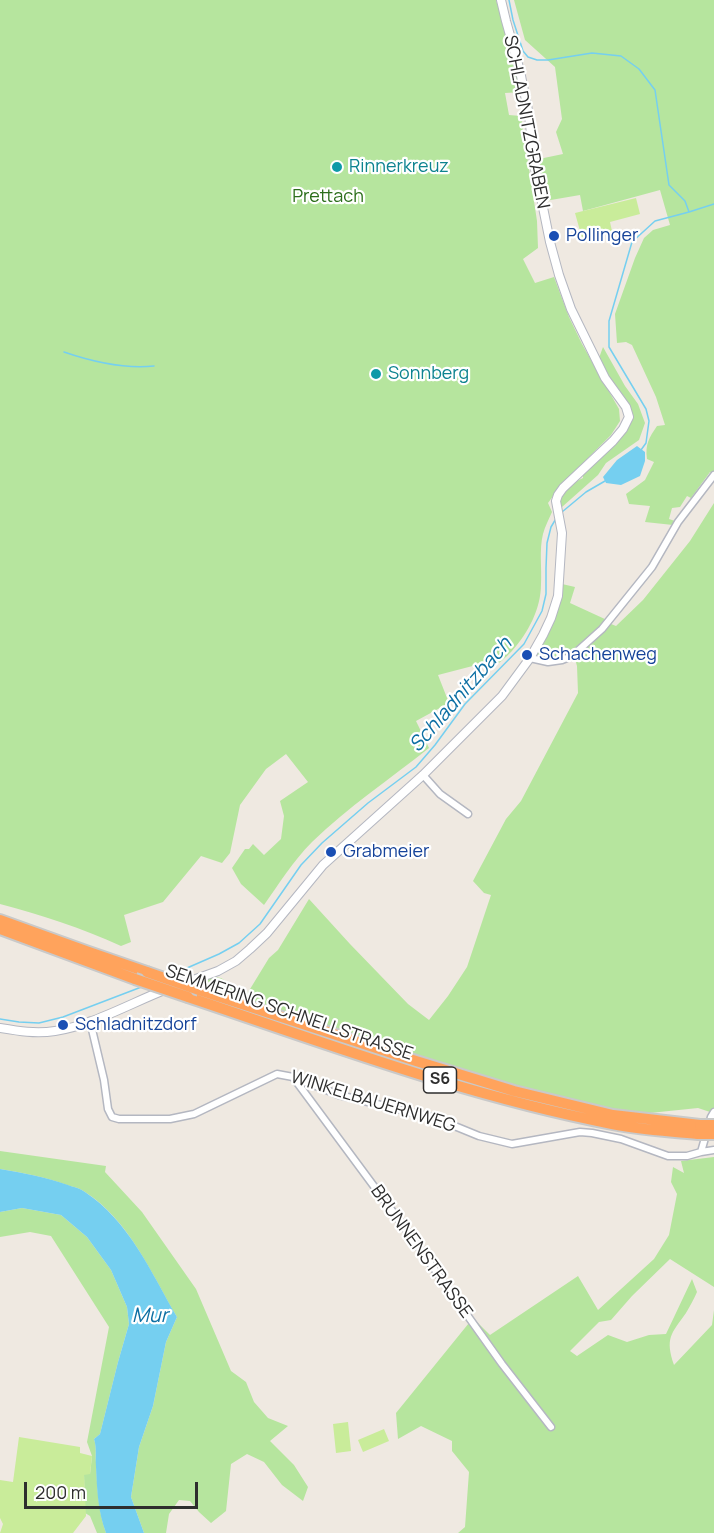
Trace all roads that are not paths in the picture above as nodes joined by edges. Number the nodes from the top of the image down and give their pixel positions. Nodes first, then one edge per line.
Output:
1 (501, 0) edge
2 (714, 475) edge
3 (530, 658) junction
4 (423, 775) junction
5 (468, 814) dead end
6 (0, 920) edge
7 (0, 929) edge
8 (90, 1021) junction
9 (0, 1028) edge
10 (293, 1077) junction
11 (714, 1112) edge
12 (714, 1125) edge
13 (699, 1129) junction
14 (714, 1134) edge
15 (714, 1150) edge
16 (701, 1152) junction
17 (551, 1426) dead end

1 - 3 street, SCHLADNITZGRABEN
2 - 3 street
3 - 4 street, SCHLADNITZGRABEN
4 - 5 street
4 - 8 street, SCHLADNITZGRABEN
6 - 13 highway, SEMMERING SCHNELLSTRASSE / S6, bridge
7 - 13 highway, SEMMERING SCHNELLSTRASSE / S6, bridge
8 - 9 street, SCHLADNITZGRABEN
8 - 10 street, WINKELBAUERNWEG
10 - 16 street, WINKELBAUERNWEG
10 - 17 street, BRUNNENSTRASSE
11 - 16 street
12 - 13 highway, SEMMERING SCHNELLSTRASSE / S6, bridge
13 - 14 highway, SEMMERING SCHNELLSTRASSE / S6, bridge
15 - 16 street, WINKELBAUERNWEG

